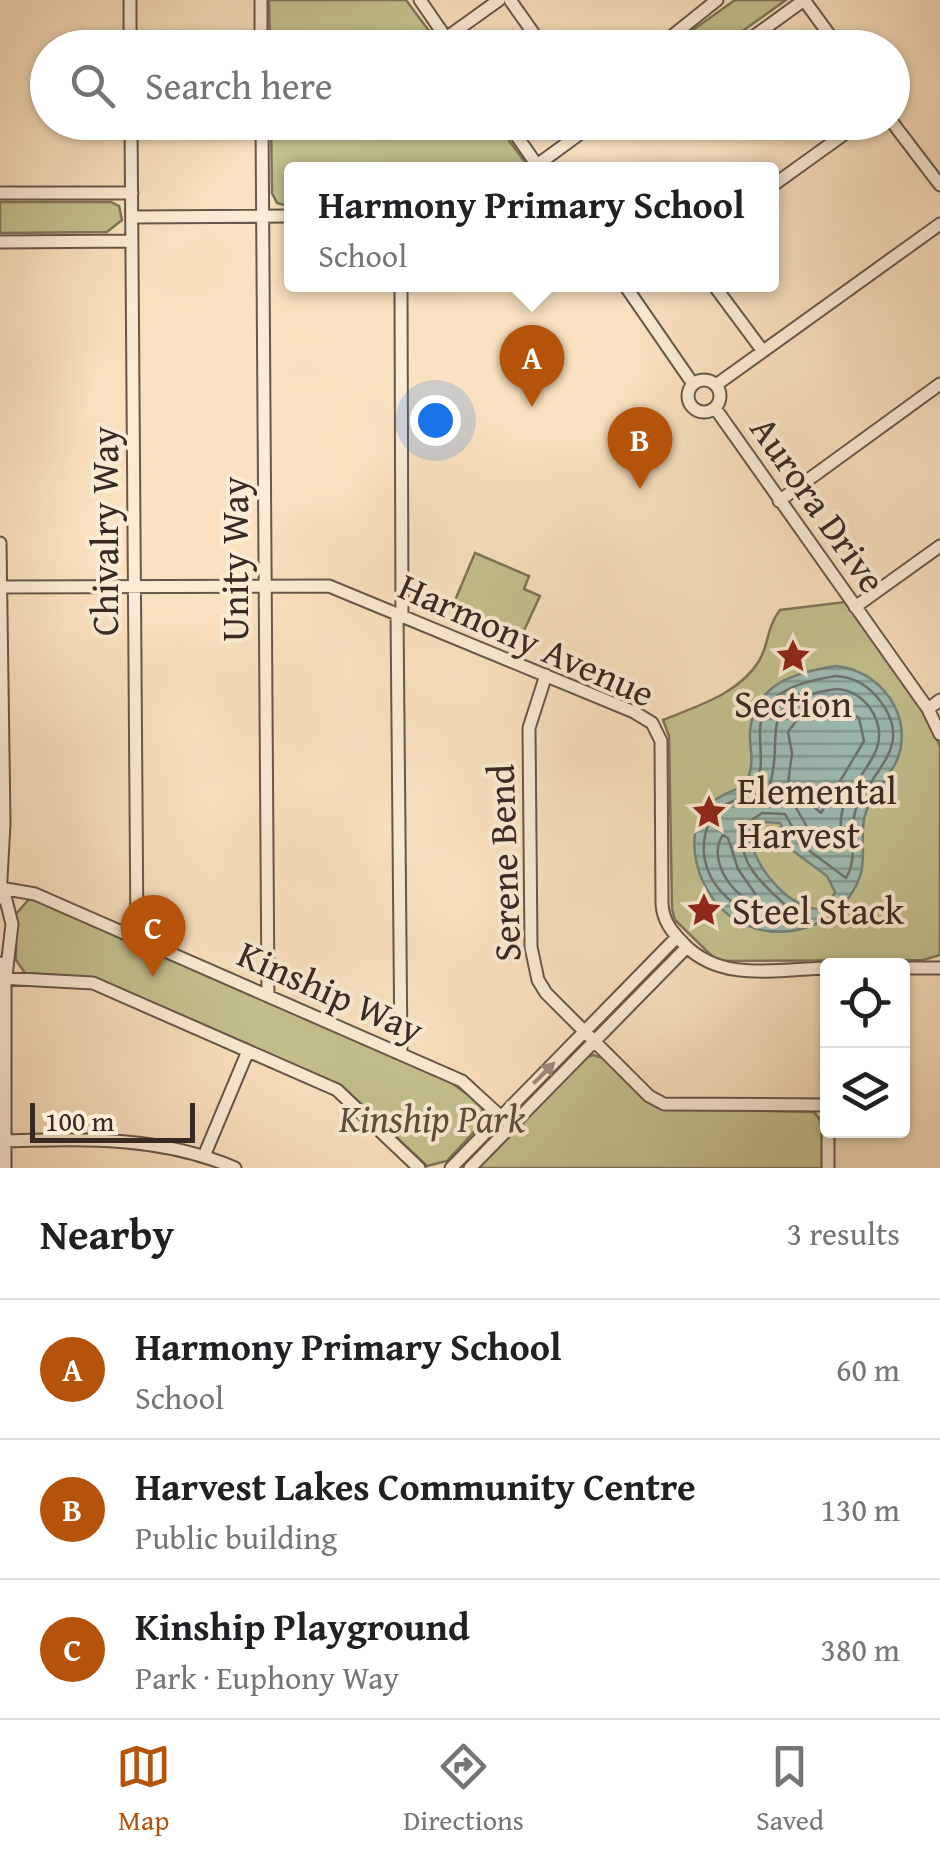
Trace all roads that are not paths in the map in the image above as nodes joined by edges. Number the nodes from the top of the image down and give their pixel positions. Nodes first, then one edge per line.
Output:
1 (130, 0) edge
2 (260, 0) edge
3 (420, 0) edge
4 (499, 0) edge
5 (510, 0) edge
6 (717, 0) edge
7 (804, 0) edge
8 (130, 30) edge
9 (261, 30) edge
10 (441, 30) edge
11 (464, 30) edge
12 (531, 30) edge
13 (680, 30) edge
14 (763, 30) edge
15 (825, 30) edge
16 (131, 140) edge
17 (262, 140) edge
18 (520, 140) edge
19 (573, 140) edge
20 (836, 140) edge
21 (906, 140) edge
22 (535, 162) edge
23 (545, 162) edge
24 (779, 181) edge
25 (940, 186) edge
26 (0, 193) edge
27 (132, 193) junction
28 (262, 216) junction
29 (284, 216) edge
30 (132, 218) junction
31 (940, 224) edge
32 (132, 241) junction
33 (0, 242) edge
34 (401, 292) edge
35 (633, 292) edge
36 (719, 292) edge
37 (762, 350) junction
38 (693, 384) junction
39 (940, 384) edge
40 (716, 385) junction
41 (715, 408) junction
42 (780, 501) junction
43 (0, 542) edge
44 (940, 546) edge
45 (264, 585) junction
46 (134, 586) junction
47 (0, 587) edge
48 (854, 607) junction
49 (400, 614) junction
50 (546, 676) junction
51 (940, 700) edge
52 (928, 709) junction
53 (940, 734) edge
54 (2, 756) edge
55 (1, 891) edge
56 (676, 936) junction
57 (137, 938) junction
58 (687, 947) junction
59 (0, 963) edge
60 (820, 968) edge
61 (910, 968) edge
62 (940, 968) edge
63 (2, 978) edge
64 (268, 996) junction
65 (590, 1037) junction
66 (248, 1051) junction
67 (401, 1054) junction
68 (3, 1101) edge
69 (820, 1105) edge
70 (506, 1121) junction
71 (828, 1138) edge
72 (5, 1141) junction
73 (204, 1156) junction
74 (6, 1168) edge
75 (235, 1168) edge
76 (419, 1168) edge
77 (451, 1168) edge
78 (470, 1168) edge
79 (828, 1168) edge

1 - 8 street
2 - 9 street
3 - 10 street
4 - 11 street
5 - 12 street
6 - 13 street
7 - 14 street
7 - 15 street
16 - 27 street, Chivalry Way
17 - 28 street, Unity Way
18 - 22 street
19 - 23 street
20 - 24 street
21 - 25 street
26 - 27 street
27 - 30 street, Chivalry Way
28 - 29 street
28 - 30 street
28 - 45 street, Unity Way
30 - 32 street, Chivalry Way
31 - 37 street
32 - 33 street
32 - 46 street, Chivalry Way
34 - 49 street
35 - 38 street
36 - 37 street
37 - 40 street
38 - 40 street
38 - 41 street
39 - 42 street
40 - 41 street
41 - 42 street, Aurora Drive
42 - 48 street, Aurora Drive
43 - 47 street
44 - 48 street
45 - 46 street, Harmony Avenue
45 - 49 street, Harmony Avenue
45 - 64 street, Unity Way
46 - 47 street, Harmony Avenue
46 - 57 street, Chivalry Way
47 - 54 street
48 - 52 street, Aurora Drive
49 - 50 street, Harmony Avenue
49 - 67 street
50 - 56 street, Harmony Avenue
50 - 65 street, Serene Bend
51 - 52 street
52 - 53 street, Aurora Drive
54 - 55 street
55 - 57 street, Kinship Way
55 - 63 street
56 - 58 street, Harmony Avenue
56 - 65 street
57 - 64 street, Kinship Way
58 - 60 street, Harmony Avenue
58 - 65 street
59 - 63 street
61 - 62 street
63 - 66 street
63 - 68 street
64 - 67 street, Kinship Way
65 - 69 street, Serene Bend
65 - 70 street
66 - 73 street
66 - 76 street
67 - 70 street, Kinship Way
68 - 72 street
70 - 77 street
70 - 78 street
71 - 79 street
72 - 73 street
72 - 74 street
73 - 75 street

